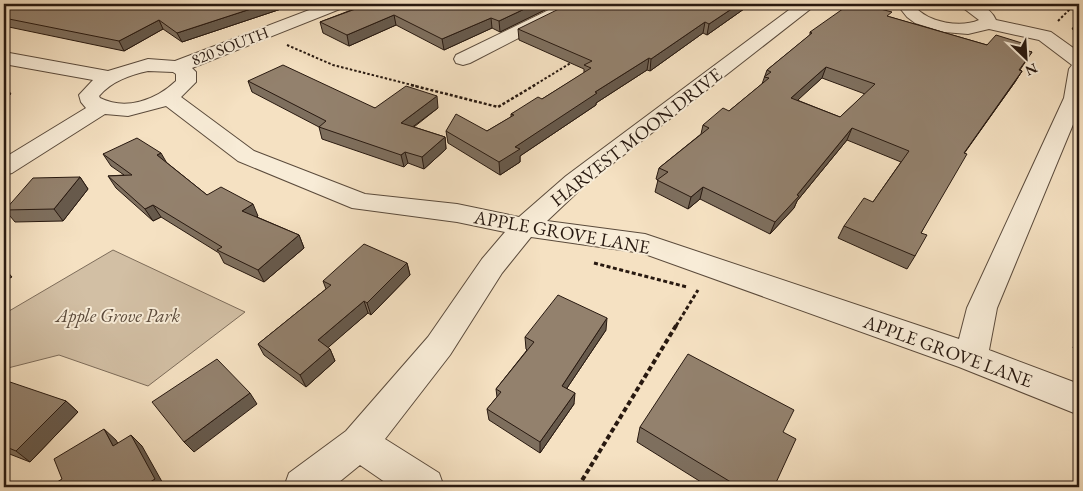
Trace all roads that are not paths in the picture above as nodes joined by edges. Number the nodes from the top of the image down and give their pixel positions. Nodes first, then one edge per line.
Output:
1 (339, 4) edge
2 (572, 4) edge
3 (807, 4) edge
4 (908, 4) edge
5 (966, 4) edge
6 (987, 23) junction
7 (4, 58) edge
8 (463, 59) dead end
9 (1079, 61) edge
10 (177, 66) junction
11 (1079, 69) edge
12 (109, 76) junction
13 (168, 98) junction
14 (100, 108) junction
15 (4, 168) edge
16 (524, 227) junction
17 (971, 357) junction
18 (1079, 400) edge
19 (359, 443) junction
20 (303, 487) edge
21 (425, 487) edge

1 - 10 street, 820 SOUTH
2 - 8 street
3 - 16 street, HARVEST MOON DRIVE
4 - 6 street
5 - 6 street
6 - 9 street
7 - 12 street
10 - 12 street
10 - 13 street
11 - 17 street
12 - 14 street
13 - 14 street
13 - 16 street, APPLE GROVE LANE
14 - 15 street
16 - 17 street, APPLE GROVE LANE
16 - 19 street, HARVEST MOON DRIVE
17 - 18 street, APPLE GROVE LANE
19 - 20 street, HARVEST MOON DRIVE
19 - 21 street

